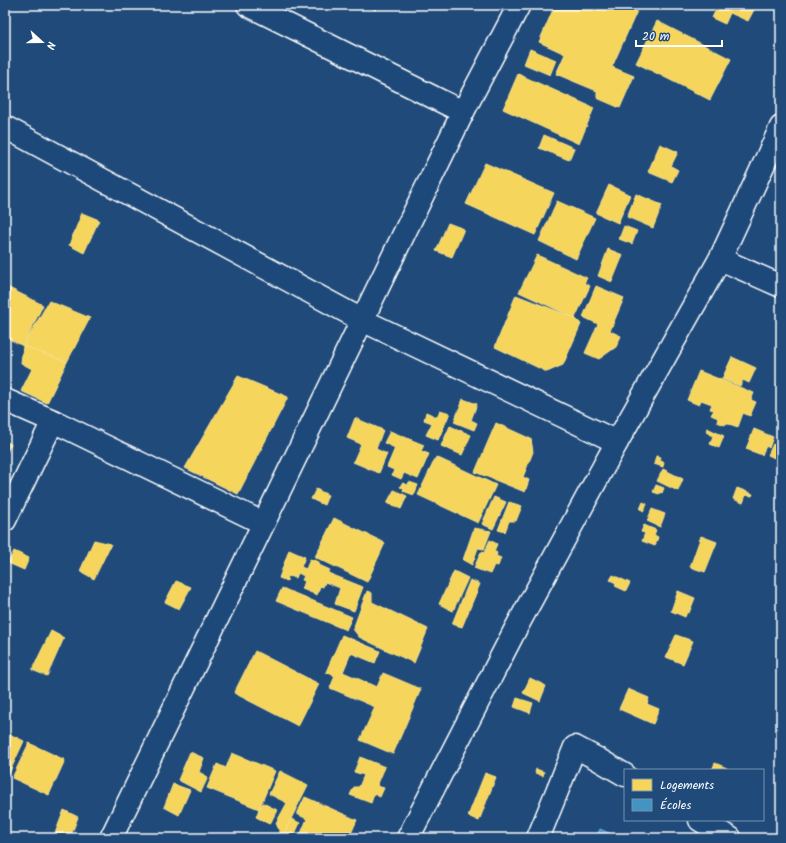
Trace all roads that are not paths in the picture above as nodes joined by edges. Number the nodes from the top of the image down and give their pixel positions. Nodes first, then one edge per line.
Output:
1 (519, 5) edge
2 (251, 6) edge
3 (463, 112) junction
4 (5, 126) edge
5 (781, 127) edge
6 (720, 259) junction
7 (781, 286) edge
8 (362, 320) junction
9 (5, 400) edge
10 (53, 421) junction
11 (617, 442) junction
12 (5, 520) edge
13 (263, 523) junction
14 (624, 774) edge
15 (702, 821) edge
16 (111, 838) edge
17 (408, 838) edge
18 (538, 838) edge
19 (730, 838) edge

1 - 3 street
2 - 3 street
3 - 8 street
4 - 8 street
5 - 6 street
6 - 7 street
6 - 11 street
8 - 11 street
8 - 13 street
9 - 10 street
10 - 12 street
10 - 13 street
11 - 17 street
13 - 16 street
14 - 18 street
15 - 19 street

